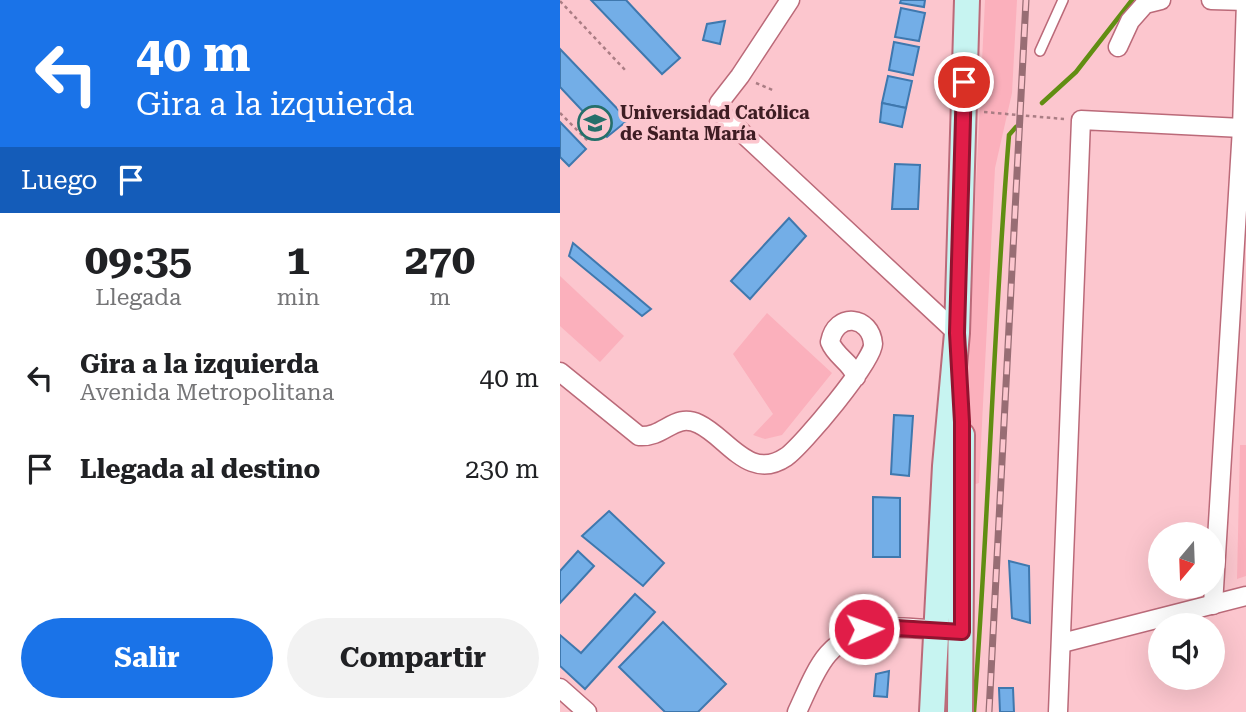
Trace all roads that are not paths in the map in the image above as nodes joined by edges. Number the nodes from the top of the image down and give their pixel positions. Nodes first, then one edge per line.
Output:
1 (789, 0) edge
2 (967, 0) edge
3 (1062, 0) edge
4 (1161, 0) edge
5 (1211, 0) edge
6 (1118, 47) dead end
7 (1040, 51) dead end
8 (1242, 128) junction
9 (957, 333) junction
10 (560, 372) edge
11 (856, 377) dead end
12 (1246, 596) edge
13 (1213, 605) junction
14 (936, 630) junction
15 (962, 632) junction
16 (1062, 643) junction
17 (560, 688) edge
18 (587, 712) edge
19 (797, 712) edge
20 (932, 712) edge
21 (960, 712) edge
22 (1058, 712) edge

1 - 9 street
2 - 9 street
3 - 7 lane
4 - 6 street
5 - 8 street
8 - 13 street
8 - 16 street
9 - 14 street
9 - 15 street
10 - 11 street
12 - 13 street
13 - 16 street
14 - 15 street
14 - 19 street
14 - 20 street
15 - 21 street
16 - 22 street
17 - 18 street

